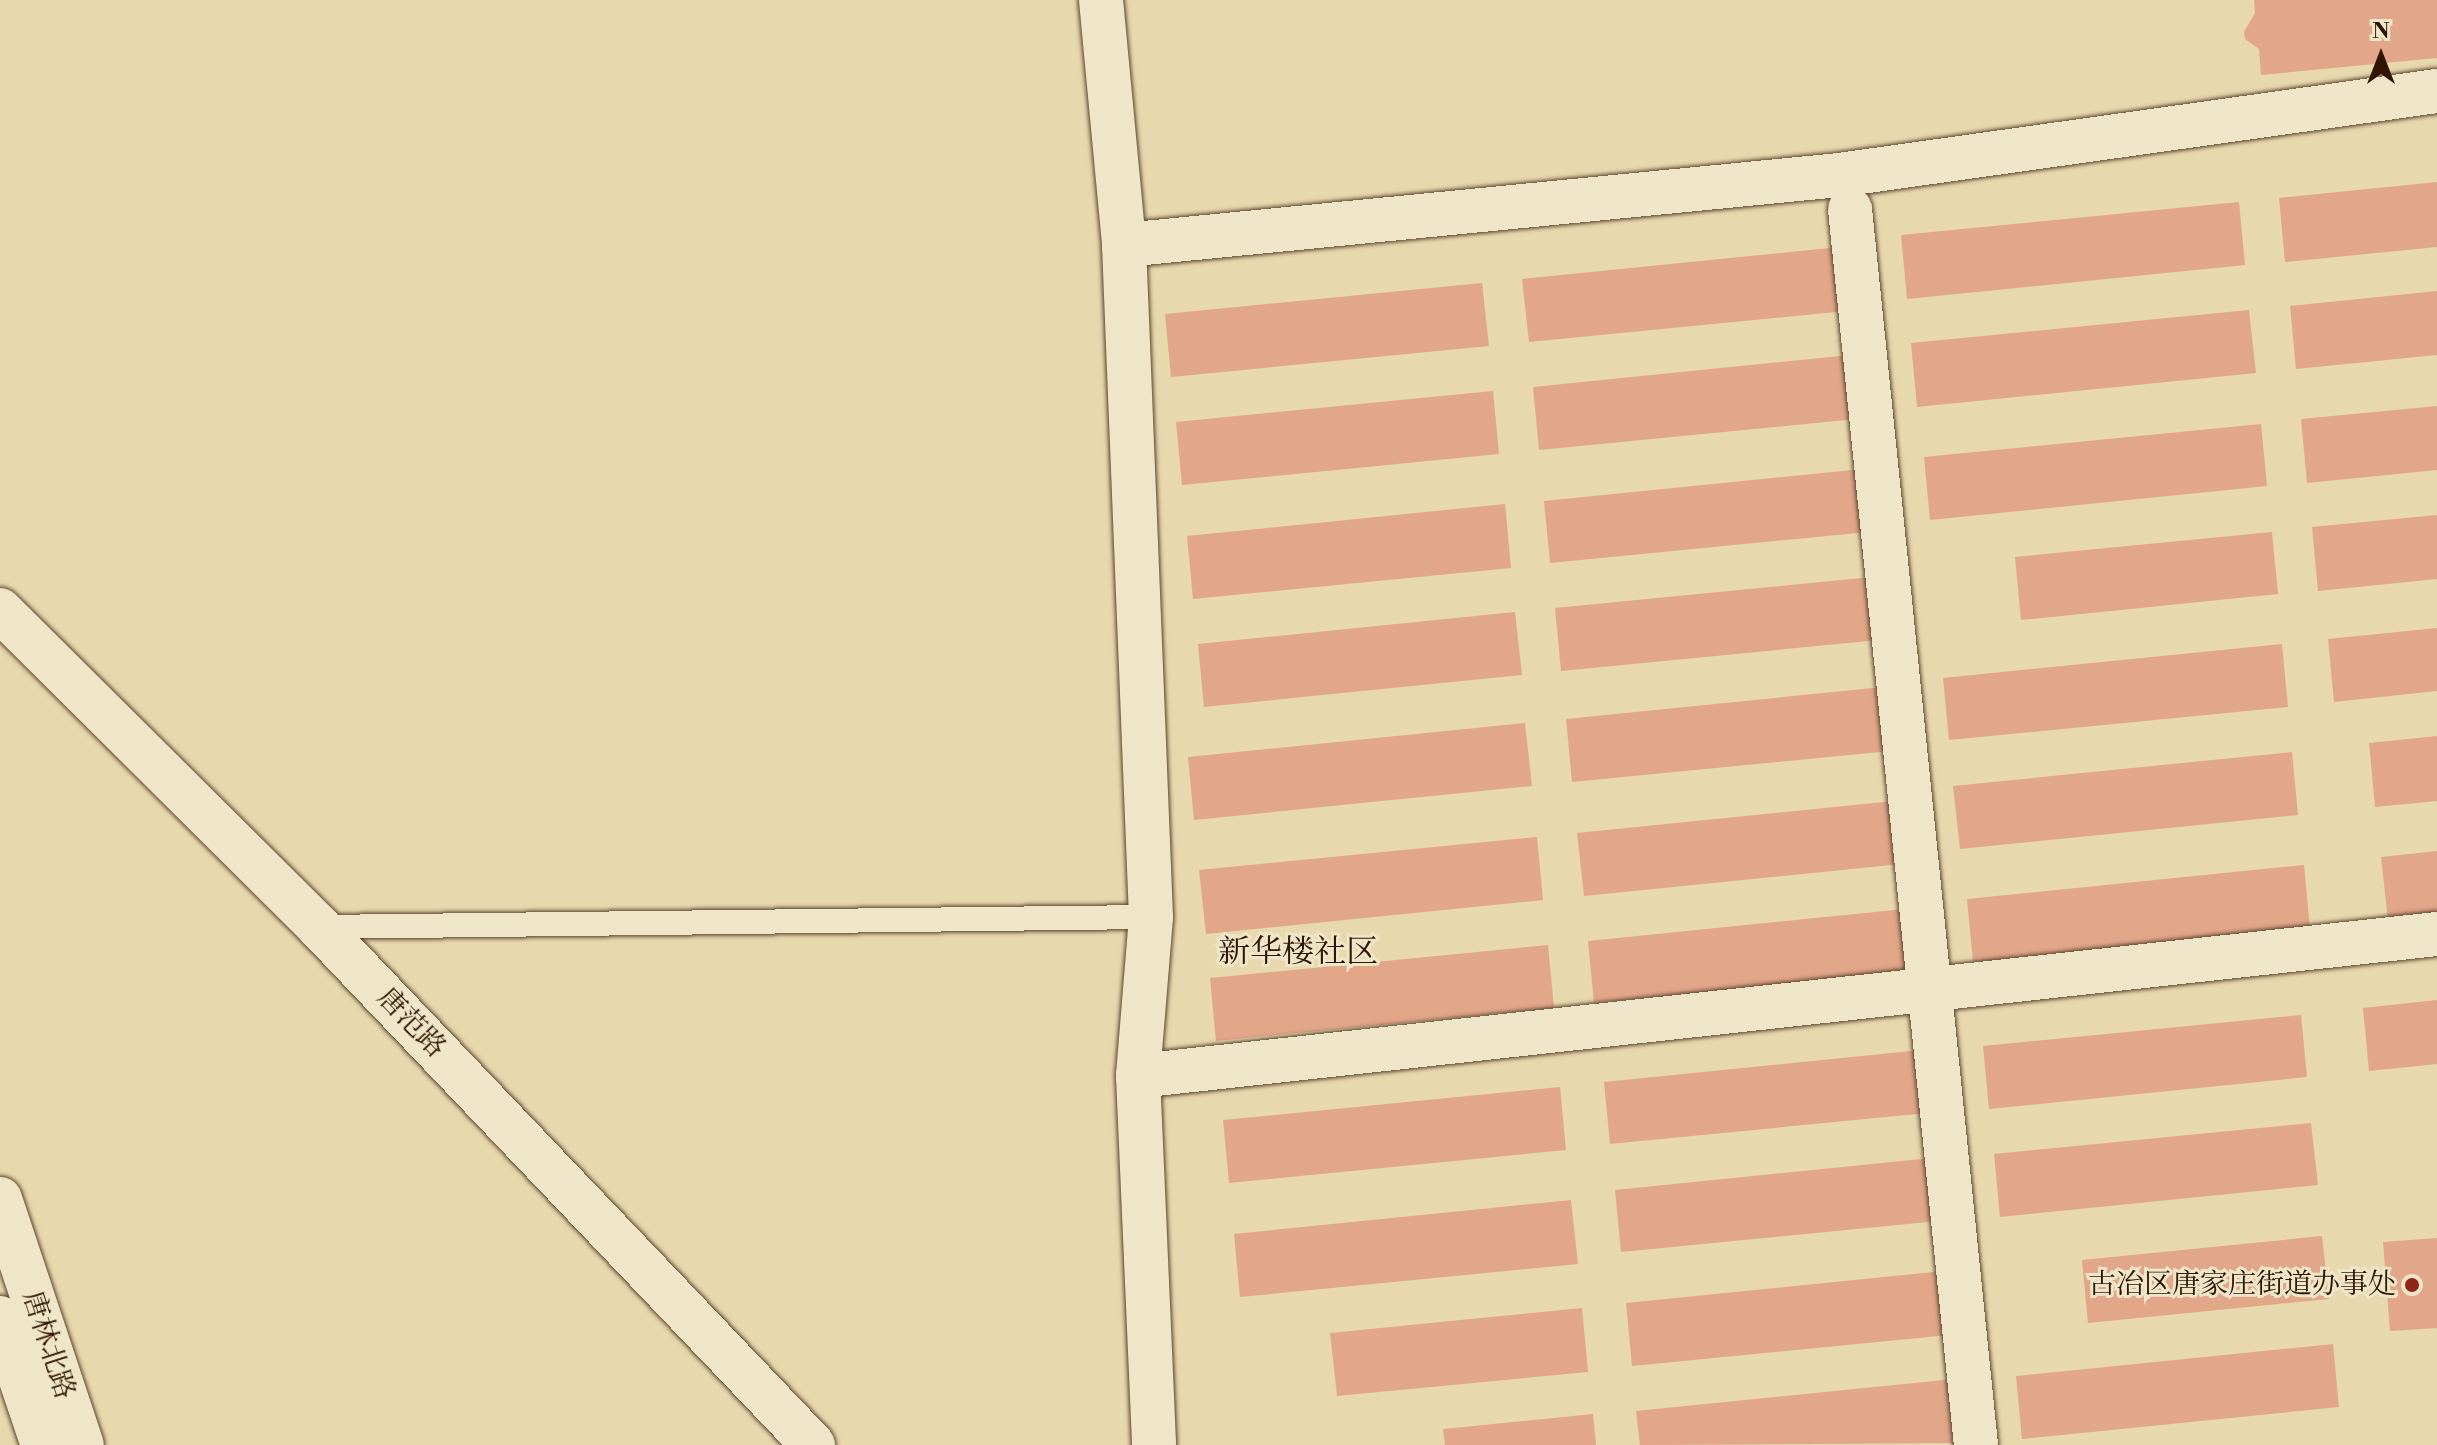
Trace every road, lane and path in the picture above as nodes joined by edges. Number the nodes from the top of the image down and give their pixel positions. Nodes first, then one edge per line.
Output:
1 (1101, 0) edge
2 (2437, 91) edge
3 (1850, 209) dead end
4 (1124, 245) junction
5 (0, 610) edge
6 (1151, 917) junction
7 (319, 927) junction
8 (2437, 934) edge
9 (1929, 987) junction
10 (1138, 1076) junction
11 (0, 1199) edge
12 (0, 1318) edge
13 (43, 1445) edge
14 (82, 1445) edge
15 (813, 1445) edge
16 (1154, 1445) edge
17 (1976, 1445) edge

1 - 4 street
2 - 4 street
3 - 9 street
4 - 6 street
5 - 7 street, 唐范路
6 - 7 lane
6 - 10 street
7 - 15 street, 唐范路
8 - 9 street
9 - 10 street
9 - 17 street
10 - 16 street
11 - 14 street, 唐林北路
12 - 13 street, 唐林北路

